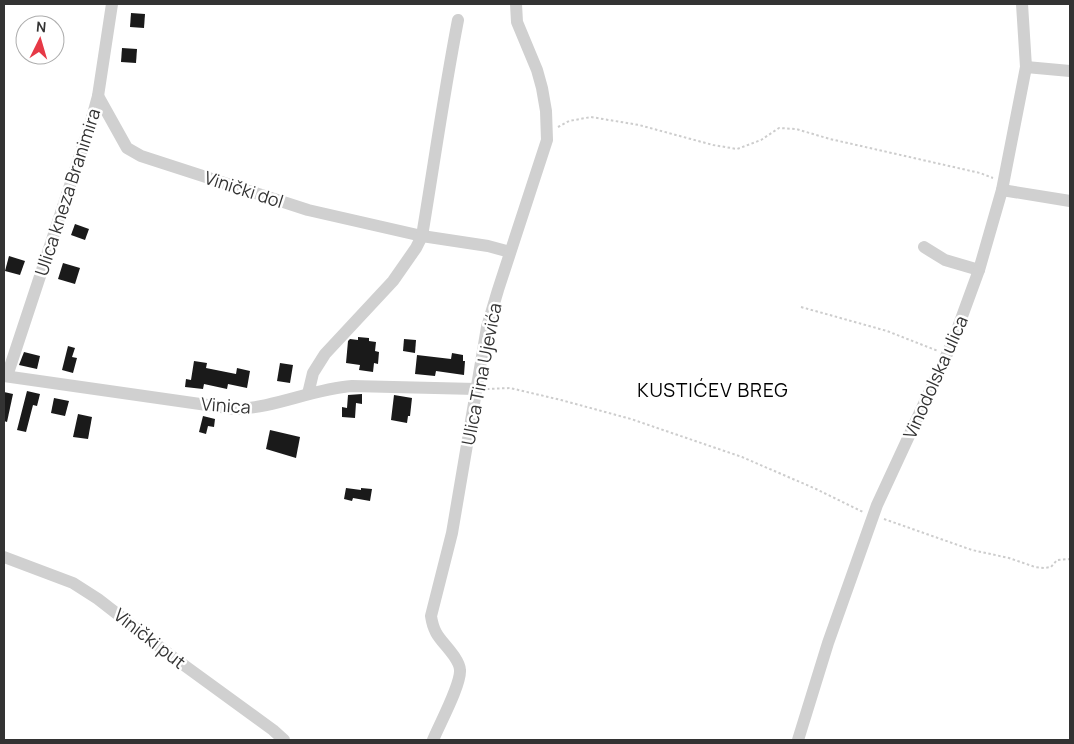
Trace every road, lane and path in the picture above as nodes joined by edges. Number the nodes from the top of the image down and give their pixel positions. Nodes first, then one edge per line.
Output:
1 (112, 4) edge
2 (516, 4) edge
3 (1022, 4) edge
4 (458, 20) dead end
5 (1026, 67) junction
6 (1070, 71) edge
7 (98, 96) junction
8 (547, 133) junction
9 (1002, 186) junction
10 (1070, 201) edge
11 (422, 236) junction
12 (924, 247) dead end
13 (510, 252) junction
14 (979, 270) junction
15 (801, 307) dead end
16 (947, 355) junction
17 (6, 376) edge
18 (476, 389) junction
19 (308, 394) junction
20 (697, 442) dead end
21 (4, 557) edge
22 (284, 740) edge
23 (433, 740) edge
24 (798, 740) edge

1 - 7 street, Ulica kneza Branimira
2 - 8 street, Ulica Tina Ujevića
3 - 5 street, Vinodolska ulica
4 - 11 street
5 - 6 street
5 - 9 street, Vinodolska ulica
7 - 11 street, Vinički dol
7 - 17 street, Ulica kneza Branimira
8 - 9 path
8 - 13 street, Ulica Tina Ujevića
9 - 10 street
9 - 14 street, Vinodolska ulica
11 - 13 street, Vinički dol
11 - 19 street
12 - 14 street
13 - 18 street, Ulica Tina Ujevića
14 - 16 street, Vinodolska ulica
15 - 16 path
16 - 24 street, Vinodolska ulica
17 - 19 street, Vinica
18 - 19 street, Vinica
18 - 20 path
18 - 23 street, Ulica Tina Ujevića
21 - 22 street, Vinički put

